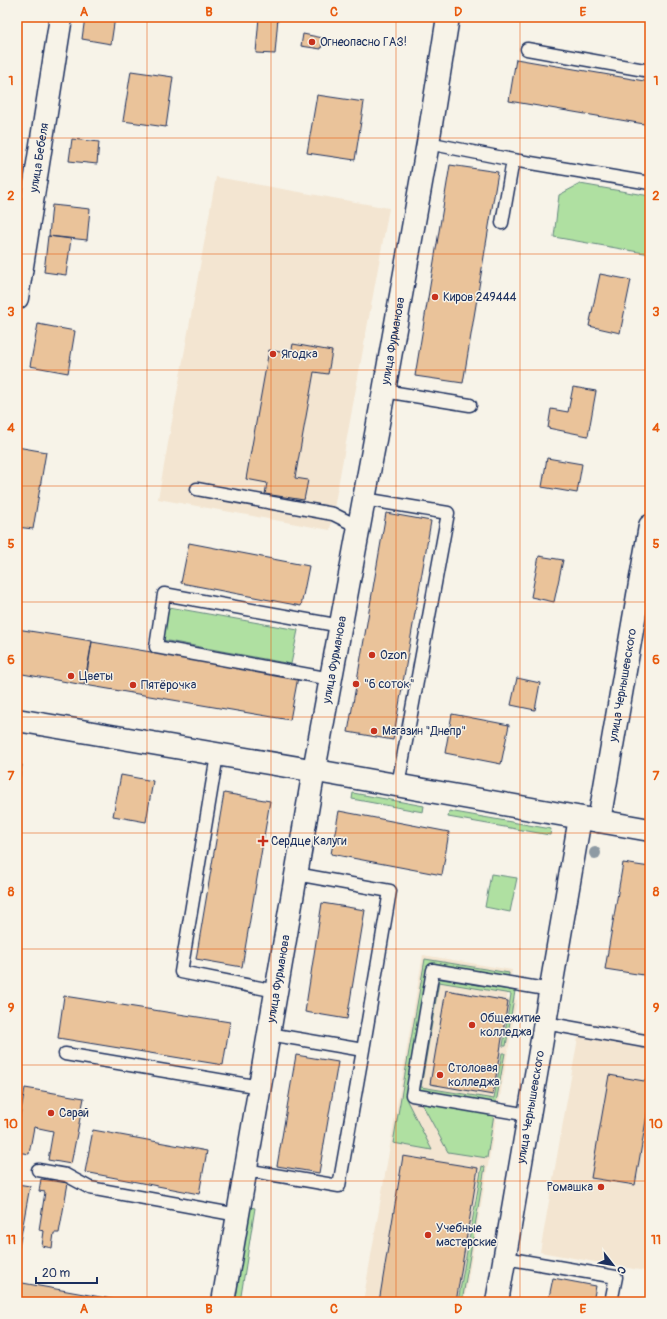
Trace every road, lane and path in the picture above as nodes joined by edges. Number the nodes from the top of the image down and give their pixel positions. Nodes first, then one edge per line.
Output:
1 (61, 17) edge
2 (448, 17) edge
3 (527, 49) dead end
4 (650, 71) edge
5 (428, 143) junction
6 (512, 160) junction
7 (650, 183) edge
8 (502, 222) dead end
9 (17, 298) edge
10 (384, 391) junction
11 (470, 405) dead end
12 (197, 489) dead end
13 (364, 499) junction
14 (650, 526) edge
15 (359, 527) junction
16 (341, 626) junction
17 (331, 679) junction
18 (17, 720) edge
19 (217, 755) junction
20 (314, 770) junction
21 (398, 785) junction
22 (590, 819) junction
23 (650, 830) edge
24 (296, 874) junction
25 (551, 990) junction
26 (276, 991) junction
27 (545, 1023) junction
28 (269, 1034) junction
29 (650, 1042) edge
30 (364, 1050) junction
31 (65, 1054) dead end
32 (260, 1087) junction
33 (529, 1115) junction
34 (38, 1170) dead end
35 (246, 1170) junction
36 (238, 1215) junction
37 (505, 1258) junction
38 (223, 1302) edge
39 (497, 1302) edge
40 (611, 1302) edge

1 - 9 street, улица Бебеля
2 - 5 street, улица Фурманова
3 - 4 lane
5 - 6 lane
5 - 10 street, улица Фурманова
6 - 7 lane
6 - 8 lane
10 - 11 lane
10 - 13 street, улица Фурманова
12 - 15 lane
13 - 15 street, улица Фурманова
13 - 21 lane
14 - 22 street, улица Чернышевского
15 - 16 street, улица Фурманова
16 - 17 street, улица Фурманова
16 - 17 lane
17 - 20 street, улица Фурманова
18 - 19 street
19 - 20 street
19 - 26 lane
20 - 21 street
20 - 24 street, улица Фурманова
21 - 22 street
22 - 23 street
22 - 25 street, улица Чернышевского
24 - 26 street, улица Фурманова
24 - 30 lane
25 - 27 street, улица Чернышевского
25 - 33 lane
26 - 28 street, улица Фурманова
27 - 29 lane
27 - 33 street, улица Чернышевского
28 - 30 lane
28 - 32 street, улица Фурманова
30 - 35 lane
31 - 32 lane
32 - 35 street, улица Фурманова
33 - 37 street, улица Чернышевского
34 - 36 lane
35 - 36 street, улица Фурманова
36 - 38 street, улица Фурманова
37 - 39 street, улица Чернышевского
37 - 40 lane

